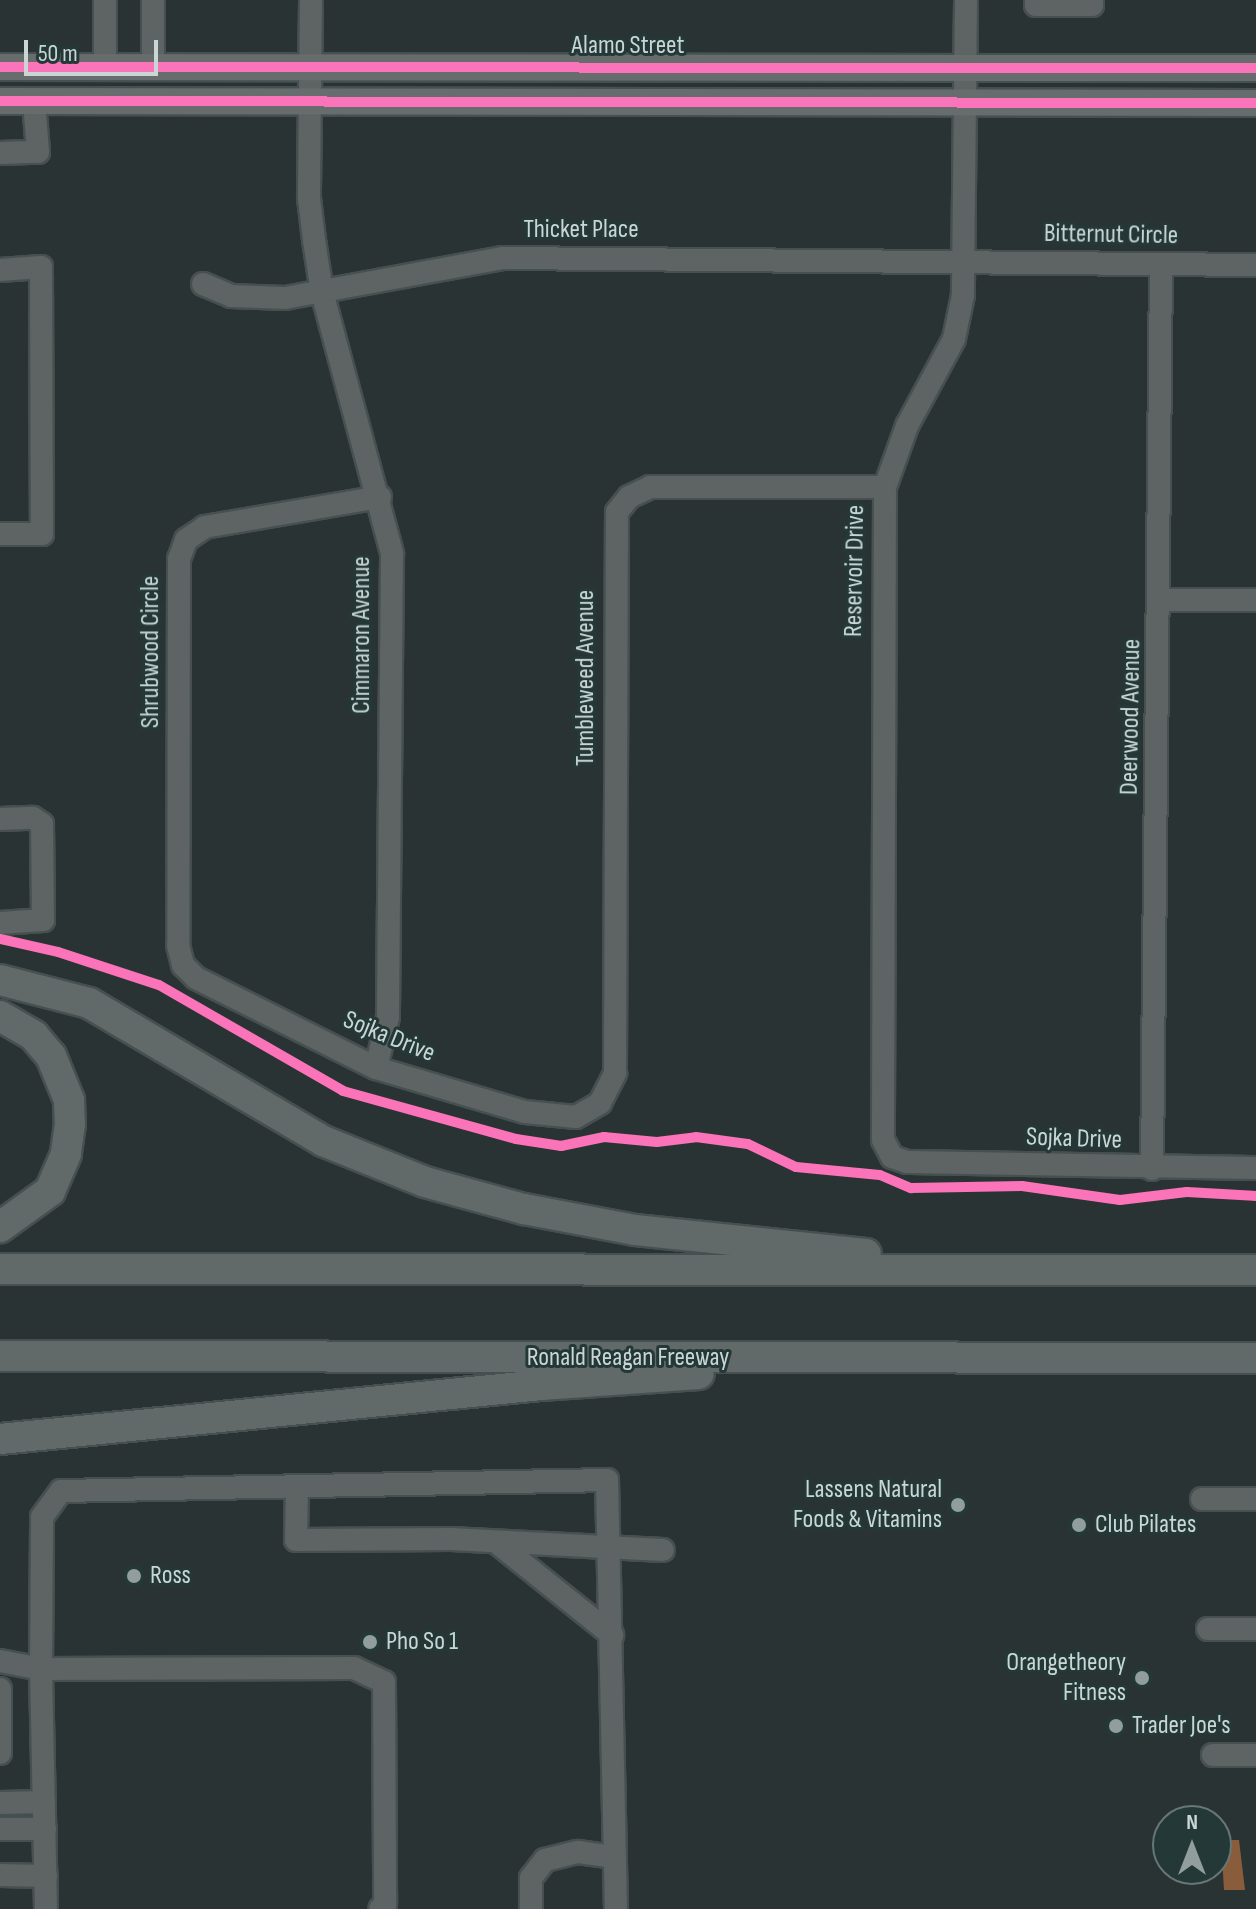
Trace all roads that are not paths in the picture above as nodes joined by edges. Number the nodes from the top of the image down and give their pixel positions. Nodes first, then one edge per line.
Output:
1 (105, 0) edge
2 (153, 0) edge
3 (311, 0) edge
4 (966, 0) edge
5 (1036, 0) edge
6 (1092, 0) edge
7 (0, 67) edge
8 (105, 67) junction
9 (153, 67) junction
10 (311, 67) junction
11 (965, 68) junction
12 (1256, 68) edge
13 (0, 101) edge
14 (34, 101) junction
15 (308, 101) junction
16 (965, 103) junction
17 (1256, 103) edge
18 (0, 153) edge
19 (965, 260) junction
20 (1161, 265) junction
21 (1256, 265) edge
22 (0, 270) edge
23 (203, 284) dead end
24 (322, 292) junction
25 (885, 487) junction
26 (380, 497) junction
27 (0, 534) edge
28 (1161, 600) junction
29 (1256, 600) edge
30 (0, 819) edge
31 (0, 923) edge
32 (183, 965) joint
33 (0, 980) edge
34 (0, 1016) edge
35 (376, 1068) junction
36 (589, 1112) joint
37 (892, 1157) joint
38 (1256, 1168) edge
39 (1152, 1169) junction
40 (0, 1227) edge
41 (0, 1269) edge
42 (991, 1270) junction
43 (1256, 1270) edge
44 (0, 1356) edge
45 (79, 1356) junction
46 (831, 1358) junction
47 (1256, 1358) edge
48 (0, 1365) edge
49 (0, 1439) edge
50 (297, 1486) junction
51 (1202, 1499) dead end
52 (1256, 1499) edge
53 (496, 1542) junction
54 (612, 1549) junction
55 (663, 1550) dead end
56 (1208, 1629) dead end
57 (1256, 1629) edge
58 (612, 1635) junction
59 (0, 1661) edge
60 (41, 1669) junction
61 (0, 1689) edge
62 (0, 1753) edge
63 (1213, 1755) dead end
64 (1256, 1755) edge
65 (44, 1802) junction
66 (0, 1803) edge
67 (0, 1829) edge
68 (45, 1829) junction
69 (615, 1857) junction
70 (0, 1875) edge
71 (46, 1876) junction
72 (46, 1909) edge
73 (380, 1909) edge
74 (531, 1909) edge
75 (616, 1909) edge

1 - 8 street
2 - 9 street
3 - 10 street, Cimmaron Avenue
4 - 11 street, Reservoir Drive
5 - 6 street
7 - 8 main road, Alamo Street
8 - 9 main road, Alamo Street
9 - 10 main road, Alamo Street
10 - 11 main road, Alamo Street
10 - 15 street, Cimmaron Avenue
11 - 12 main road, Alamo Street
11 - 16 street, Reservoir Drive
13 - 14 main road
14 - 15 main road
14 - 18 street
15 - 16 main road
15 - 24 street, Cimmaron Avenue
16 - 17 main road
16 - 19 street, Reservoir Drive
19 - 20 street, Bitternut Circle
19 - 24 street, Thicket Place
19 - 25 street, Reservoir Drive
20 - 21 street, Bitternut Circle
20 - 28 street, Deerwood Avenue
22 - 27 street
23 - 24 street, Thicket Place
24 - 26 street, Cimmaron Avenue
25 - 36 street, Tumbleweed Avenue
25 - 37 street, Reservoir Drive
26 - 32 street, Shrubwood Circle
26 - 35 street, Cimmaron Avenue
28 - 29 street
28 - 39 street, Deerwood Avenue
30 - 31 street
32 - 35 street, Sojka Drive
33 - 42 highway
34 - 40 highway
35 - 36 street, Sojka Drive
37 - 39 street, Sojka Drive
38 - 39 street, Sojka Drive
41 - 42 highway
42 - 43 highway
44 - 45 highway, Ronald Reagan Freeway
45 - 46 highway, Ronald Reagan Freeway
45 - 48 highway
46 - 47 highway, Ronald Reagan Freeway
46 - 49 highway
50 - 53 street
50 - 54 street
50 - 60 street
51 - 52 street
53 - 54 street
53 - 58 street
54 - 55 street
54 - 58 street
56 - 57 street
58 - 69 street
59 - 60 street
60 - 65 street
60 - 73 street
61 - 62 street
63 - 64 street
65 - 66 street
65 - 68 street
67 - 68 street
68 - 71 street
69 - 74 street
69 - 75 street
70 - 71 street
71 - 72 street

